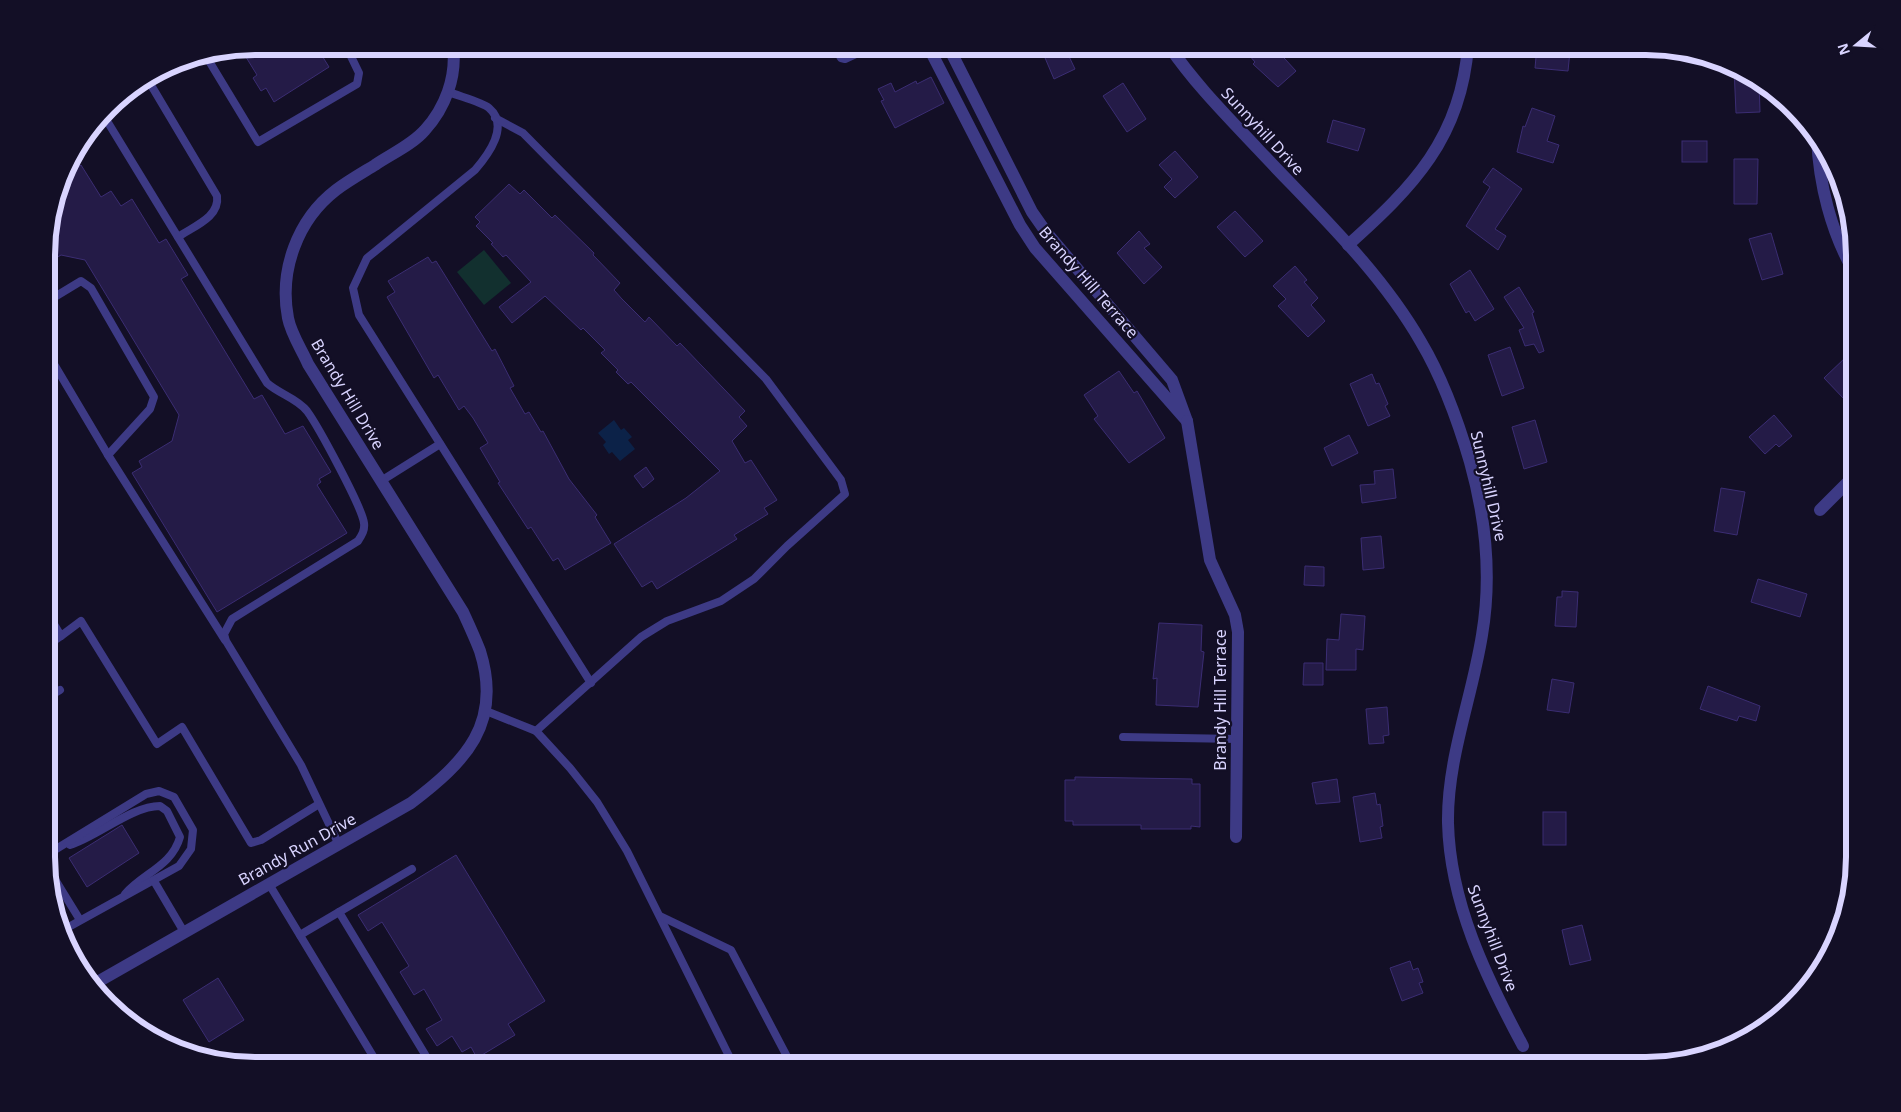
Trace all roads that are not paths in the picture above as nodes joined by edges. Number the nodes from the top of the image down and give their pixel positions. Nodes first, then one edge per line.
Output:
1 (350, 55) edge
2 (454, 55) edge
3 (839, 55) edge
4 (854, 55) edge
5 (933, 55) edge
6 (953, 55) edge
7 (1176, 55) edge
8 (1467, 55) edge
9 (209, 61) edge
10 (151, 85) edge
11 (448, 92) junction
12 (495, 118) junction
13 (107, 121) edge
14 (1819, 155) edge
15 (178, 237) junction
16 (1348, 245) junction
17 (1846, 254) edge
18 (55, 297) edge
19 (55, 366) edge
20 (1187, 421) junction
21 (440, 444) junction
22 (108, 455) junction
23 (381, 481) junction
24 (1846, 484) edge
25 (1820, 510) dead end
26 (55, 626) edge
27 (61, 636) junction
28 (55, 640) edge
29 (226, 641) junction
30 (591, 683) junction
31 (60, 690) dead end
32 (55, 693) edge
33 (486, 711) junction
34 (536, 731) junction
35 (1123, 737) dead end
36 (1237, 739) junction
37 (319, 804) junction
38 (1236, 837) dead end
39 (339, 844) junction
40 (59, 848) junction
41 (55, 850) edge
42 (412, 869) dead end
43 (154, 881) junction
44 (57, 882) edge
45 (269, 884) junction
46 (122, 898) junction
47 (339, 912) junction
48 (660, 916) junction
49 (80, 920) junction
50 (68, 927) edge
51 (184, 932) junction
52 (300, 935) junction
53 (98, 982) edge
54 (1522, 1046) dead end
55 (373, 1057) edge
56 (427, 1057) edge
57 (730, 1057) edge
58 (787, 1057) edge

1 - 9 lane
2 - 11 street, Brandy Hill Drive
3 - 4 lane
5 - 20 street, Brandy Hill Terrace
6 - 20 street, Brandy Hill Terrace
7 - 16 street, Sunnyhill Drive
8 - 16 street
10 - 15 lane
11 - 12 lane
11 - 23 street, Brandy Hill Drive
12 - 21 lane
12 - 30 lane
13 - 15 lane
14 - 17 street
15 - 29 lane
16 - 54 street, Sunnyhill Drive
18 - 22 lane
19 - 22 lane
20 - 36 street, Brandy Hill Terrace
21 - 23 lane
21 - 30 lane
22 - 29 lane
23 - 33 street, Brandy Hill Drive
24 - 25 street
26 - 27 lane
27 - 28 lane
27 - 37 lane
29 - 37 lane
30 - 34 lane
31 - 32 lane
33 - 34 lane
33 - 39 street, Brandy Run Drive
34 - 48 lane
35 - 36 lane
36 - 38 street, Brandy Hill Terrace
37 - 39 lane
39 - 45 street, Brandy Run Drive
40 - 41 lane
40 - 43 lane
40 - 46 lane
42 - 47 lane
43 - 46 lane
43 - 51 lane
44 - 49 lane
45 - 51 street, Brandy Run Drive
45 - 52 lane
46 - 49 lane
47 - 52 lane
47 - 56 lane
48 - 57 lane
48 - 58 lane
49 - 50 lane
51 - 53 street, Brandy Run Drive
52 - 55 lane

